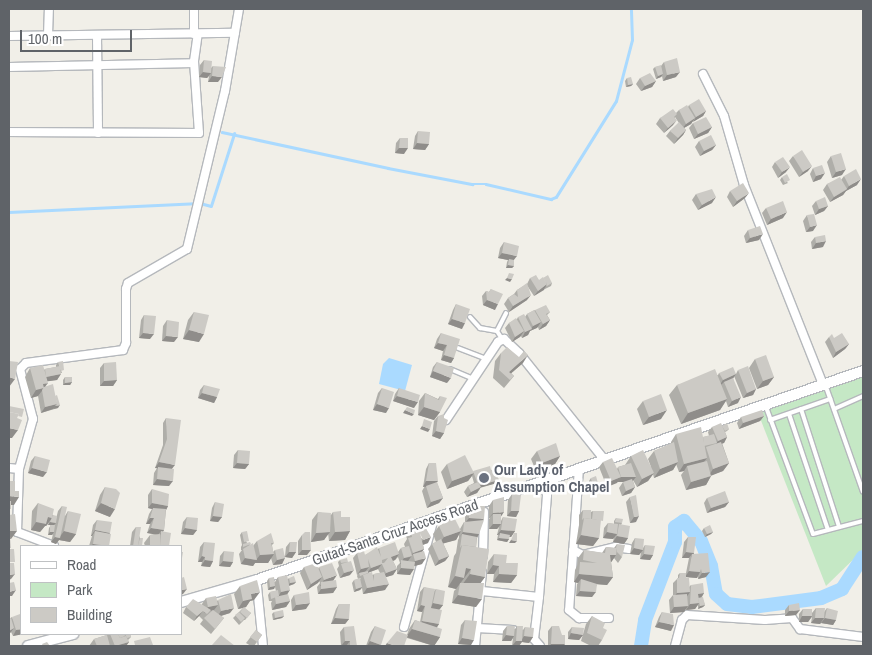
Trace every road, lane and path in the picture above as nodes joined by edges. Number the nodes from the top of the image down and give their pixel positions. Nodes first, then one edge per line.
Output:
1 (48, 9) edge
2 (194, 9) edge
3 (239, 9) edge
4 (235, 33) junction
5 (196, 34) junction
6 (48, 35) junction
7 (97, 35) junction
8 (9, 36) edge
9 (194, 63) junction
10 (98, 65) junction
11 (9, 66) edge
12 (703, 74) dead end
13 (9, 132) edge
14 (98, 133) junction
15 (506, 313) dead end
16 (470, 317) edge
17 (497, 330) junction
18 (502, 339) junction
19 (458, 348) edge
20 (486, 359) junction
21 (448, 368) edge
22 (863, 371) edge
23 (473, 380) junction
24 (824, 385) junction
25 (863, 396) edge
26 (830, 399) junction
27 (765, 405) junction
28 (801, 409) junction
29 (834, 409) junction
30 (789, 414) junction
31 (446, 420) edge
32 (770, 420) junction
33 (604, 459) junction
34 (9, 468) edge
35 (579, 468) junction
36 (19, 469) junction
37 (543, 480) junction
38 (863, 492) edge
39 (484, 500) junction
40 (434, 518) junction
41 (863, 521) edge
42 (839, 527) junction
43 (828, 530) junction
44 (51, 545) edge
45 (629, 549) dead end
46 (573, 550) junction
47 (257, 580) junction
48 (482, 591) junction
49 (539, 597) junction
50 (182, 602) edge
51 (609, 618) dead end
52 (404, 627) dead end
53 (477, 628) junction
54 (535, 631) junction
55 (69, 635) edge
56 (863, 637) edge
57 (28, 646) edge
58 (263, 646) edge
59 (475, 646) edge
60 (540, 646) edge
61 (675, 646) edge

1 - 6 street
2 - 5 street
3 - 4 street
4 - 5 street
4 - 36 street
5 - 7 street
5 - 9 street
6 - 7 street
6 - 8 street
7 - 10 street
9 - 10 street
9 - 14 street
10 - 11 street
10 - 14 street
12 - 24 street
13 - 14 street
15 - 17 lane
16 - 17 lane
17 - 18 lane
18 - 20 street
18 - 33 street
19 - 20 lane
20 - 23 street
21 - 23 lane
22 - 24 main road, Gutad-Santa Cruz Access Road
23 - 31 street
24 - 26 lane
24 - 27 main road, Gutad-Santa Cruz Access Road
25 - 29 lane
26 - 28 lane
26 - 29 lane
27 - 32 lane
27 - 33 main road, Gutad-Santa Cruz Access Road
28 - 30 lane
28 - 42 lane
29 - 38 lane
30 - 32 lane
30 - 43 lane
32 - 43 lane
33 - 35 main road, Gutad-Santa Cruz Access Road
34 - 36 street
35 - 37 main road, Gutad-Santa Cruz Access Road
35 - 46 street
36 - 44 street
37 - 39 main road, Gutad-Santa Cruz Access Road
37 - 49 street
39 - 40 main road, Gutad-Santa Cruz Access Road
39 - 48 street
40 - 47 main road, Gutad-Santa Cruz Access Road
40 - 52 street
41 - 42 lane
42 - 43 lane
45 - 46 street
46 - 51 street
47 - 50 main road, Gutad-Santa Cruz Access Road
47 - 58 street
48 - 49 street
48 - 53 street
49 - 54 street
53 - 54 street
53 - 59 street
54 - 60 street
55 - 57 main road
56 - 61 street

